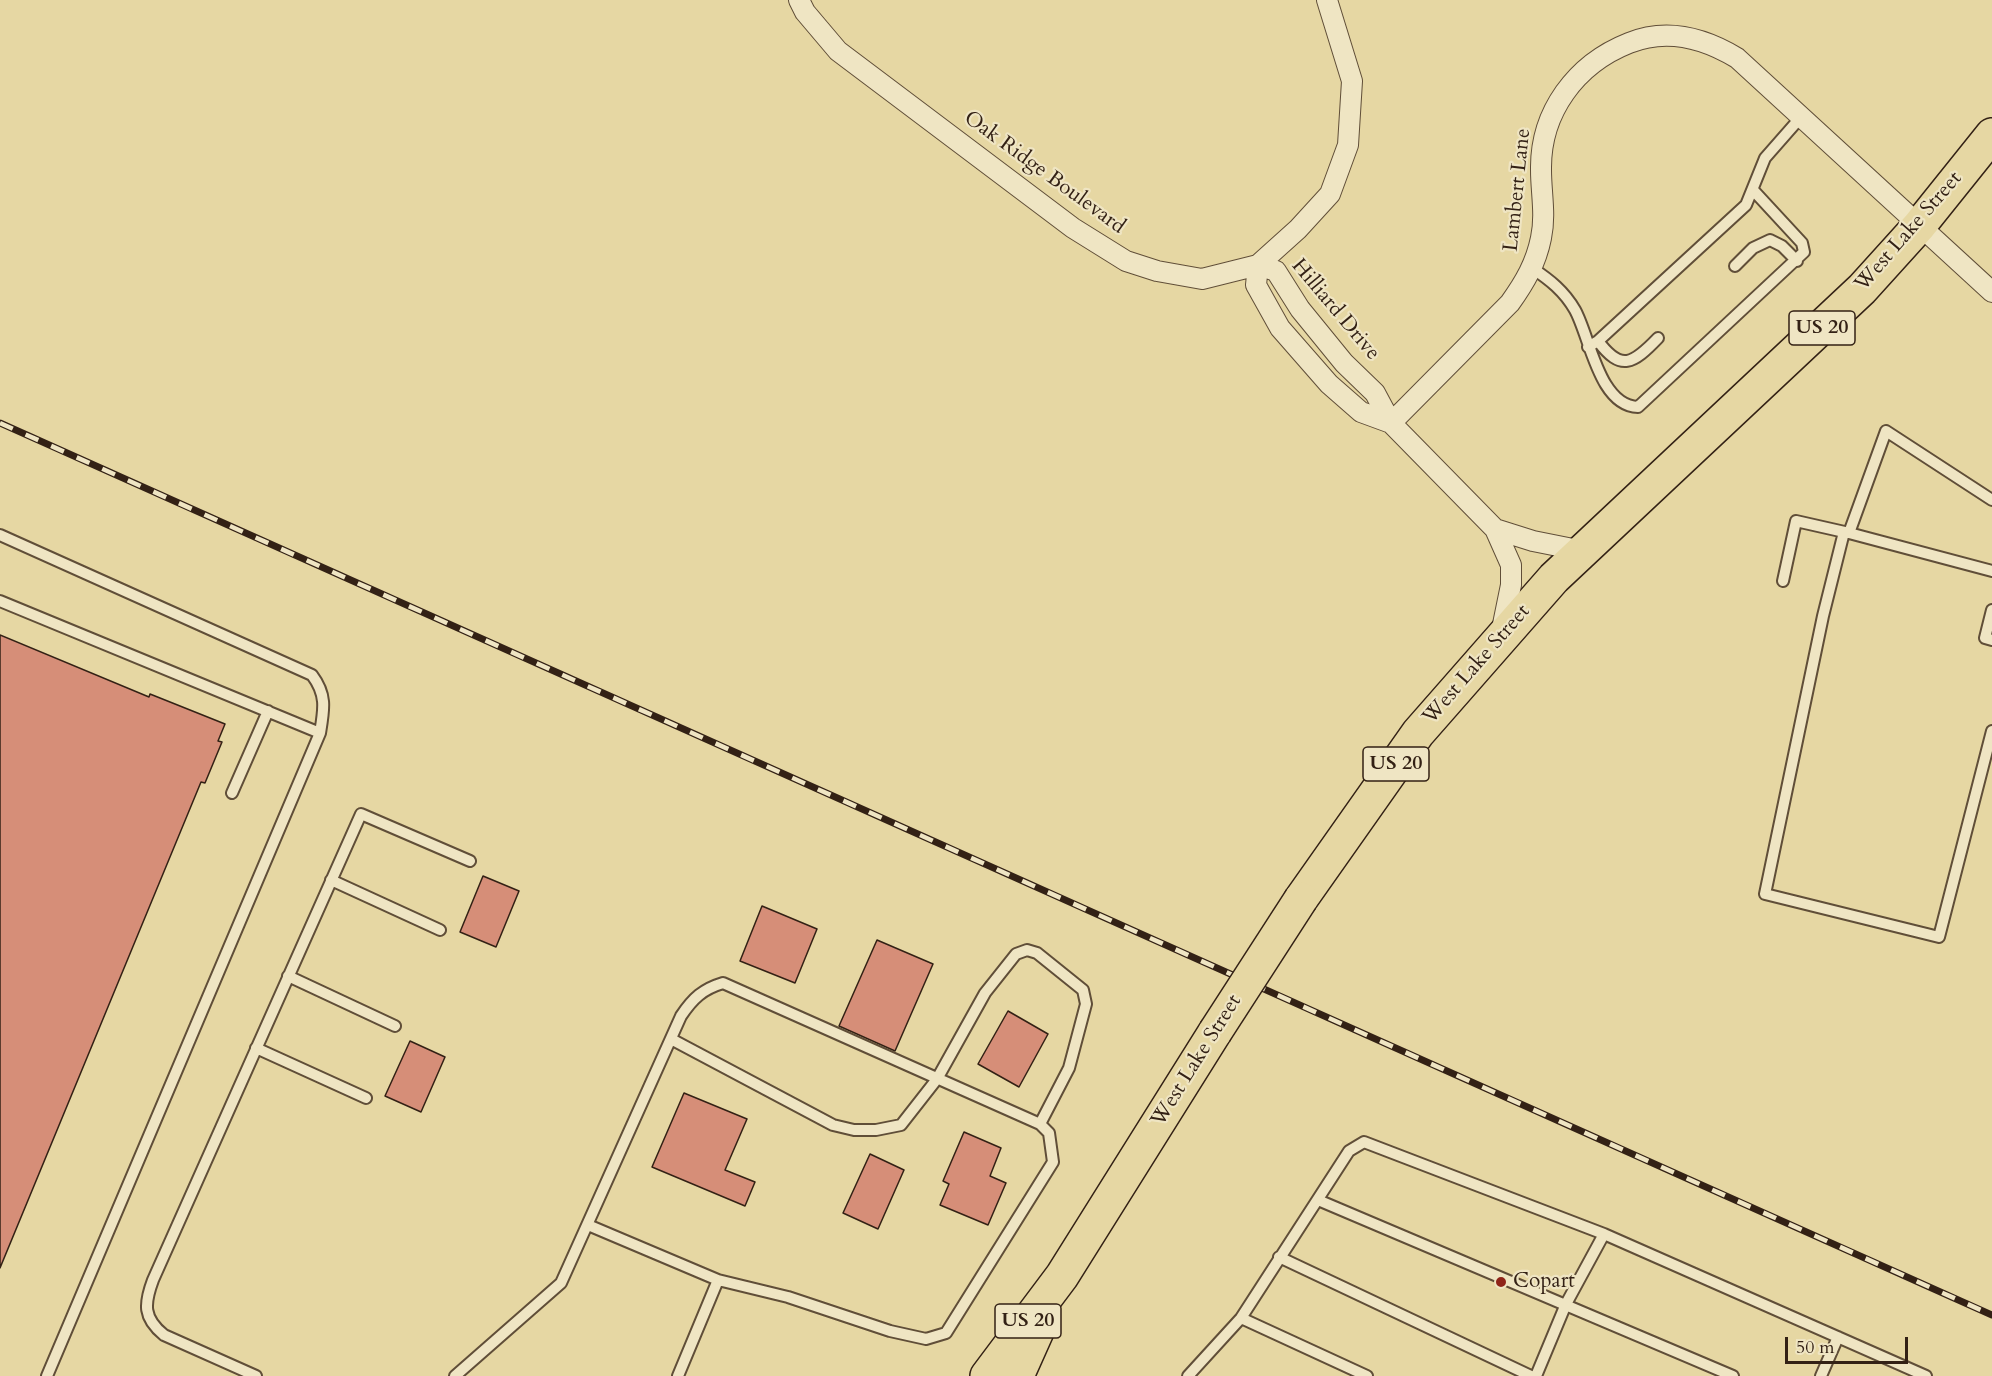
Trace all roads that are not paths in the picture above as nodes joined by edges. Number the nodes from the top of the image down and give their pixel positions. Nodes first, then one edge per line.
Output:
1 (799, 0) edge
2 (1327, 0) edge
3 (1801, 117) junction
4 (1992, 135) edge
5 (1753, 190) junction
6 (1919, 226) junction
7 (1797, 261) junction
8 (1258, 265) junction
9 (1735, 266) dead end
10 (1532, 268) junction
11 (1992, 292) edge
12 (1658, 338) dead end
13 (1593, 344) junction
14 (1391, 423) junction
15 (1992, 500) edge
16 (1495, 529) junction
17 (1846, 532) junction
18 (0, 535) edge
19 (1583, 551) junction
20 (1992, 571) edge
21 (1783, 581) dead end
22 (0, 601) edge
23 (1992, 610) edge
24 (1501, 637) junction
25 (1992, 640) edge
26 (268, 711) junction
27 (1992, 731) edge
28 (320, 733) junction
29 (232, 793) dead end
30 (470, 861) dead end
31 (331, 880) junction
32 (440, 930) dead end
33 (288, 976) junction
34 (395, 1026) dead end
35 (671, 1039) junction
36 (256, 1048) junction
37 (938, 1078) junction
38 (366, 1098) dead end
39 (1040, 1124) junction
40 (1318, 1200) junction
41 (588, 1225) junction
42 (1604, 1234) junction
43 (1279, 1257) junction
44 (1062, 1276) junction
45 (718, 1280) junction
46 (1566, 1304) junction
47 (1241, 1318) junction
48 (1838, 1337) junction
49 (1192, 1375) edge
50 (47, 1376) edge
51 (256, 1376) edge
52 (455, 1376) edge
53 (678, 1376) edge
54 (987, 1376) edge
55 (1017, 1376) edge
56 (1367, 1376) edge
57 (1531, 1376) edge
58 (1536, 1376) edge
59 (1733, 1376) edge
60 (1821, 1376) edge
61 (1926, 1376) edge

1 - 8 street, Oak Ridge Boulevard
2 - 8 street, Oak Ridge Boulevard
3 - 5 lane
3 - 6 street, Lambert Lane
3 - 10 street, Lambert Lane
4 - 6 highway, West Lake Street / US 20
5 - 7 lane
5 - 13 lane
6 - 11 street, Lambert Lane
6 - 19 highway, West Lake Street / US 20
7 - 9 lane
7 - 13 lane
8 - 14 street, Hilliard Drive
8 - 14 street, Hilliard Drive
10 - 13 lane
10 - 14 street, Lambert Lane
12 - 13 lane
14 - 16 street, Hilliard Drive
15 - 17 lane
16 - 19 street, Hilliard Drive
16 - 24 street, Hilliard Drive
17 - 20 lane
17 - 21 lane
17 - 27 lane
18 - 28 lane
19 - 24 highway, West Lake Street / US 20
22 - 26 lane
23 - 25 lane
24 - 44 highway, West Lake Street / US 20, bridge
26 - 28 lane
26 - 29 lane
28 - 50 lane
30 - 31 lane
31 - 32 lane
31 - 33 lane
33 - 34 lane
33 - 36 lane
35 - 37 lane
35 - 37 lane
35 - 41 lane
36 - 38 lane
36 - 51 lane
37 - 39 lane
37 - 39 lane
39 - 45 lane
40 - 42 lane
40 - 43 lane
40 - 46 lane
41 - 45 lane
41 - 52 lane
42 - 46 lane
42 - 48 lane
43 - 47 lane
43 - 57 lane
44 - 54 highway, West Lake Street / US 20
44 - 55 highway, West Lake Street / US 20
45 - 53 lane
46 - 58 lane
46 - 59 lane
47 - 49 lane
47 - 56 lane
48 - 60 lane
48 - 61 lane

